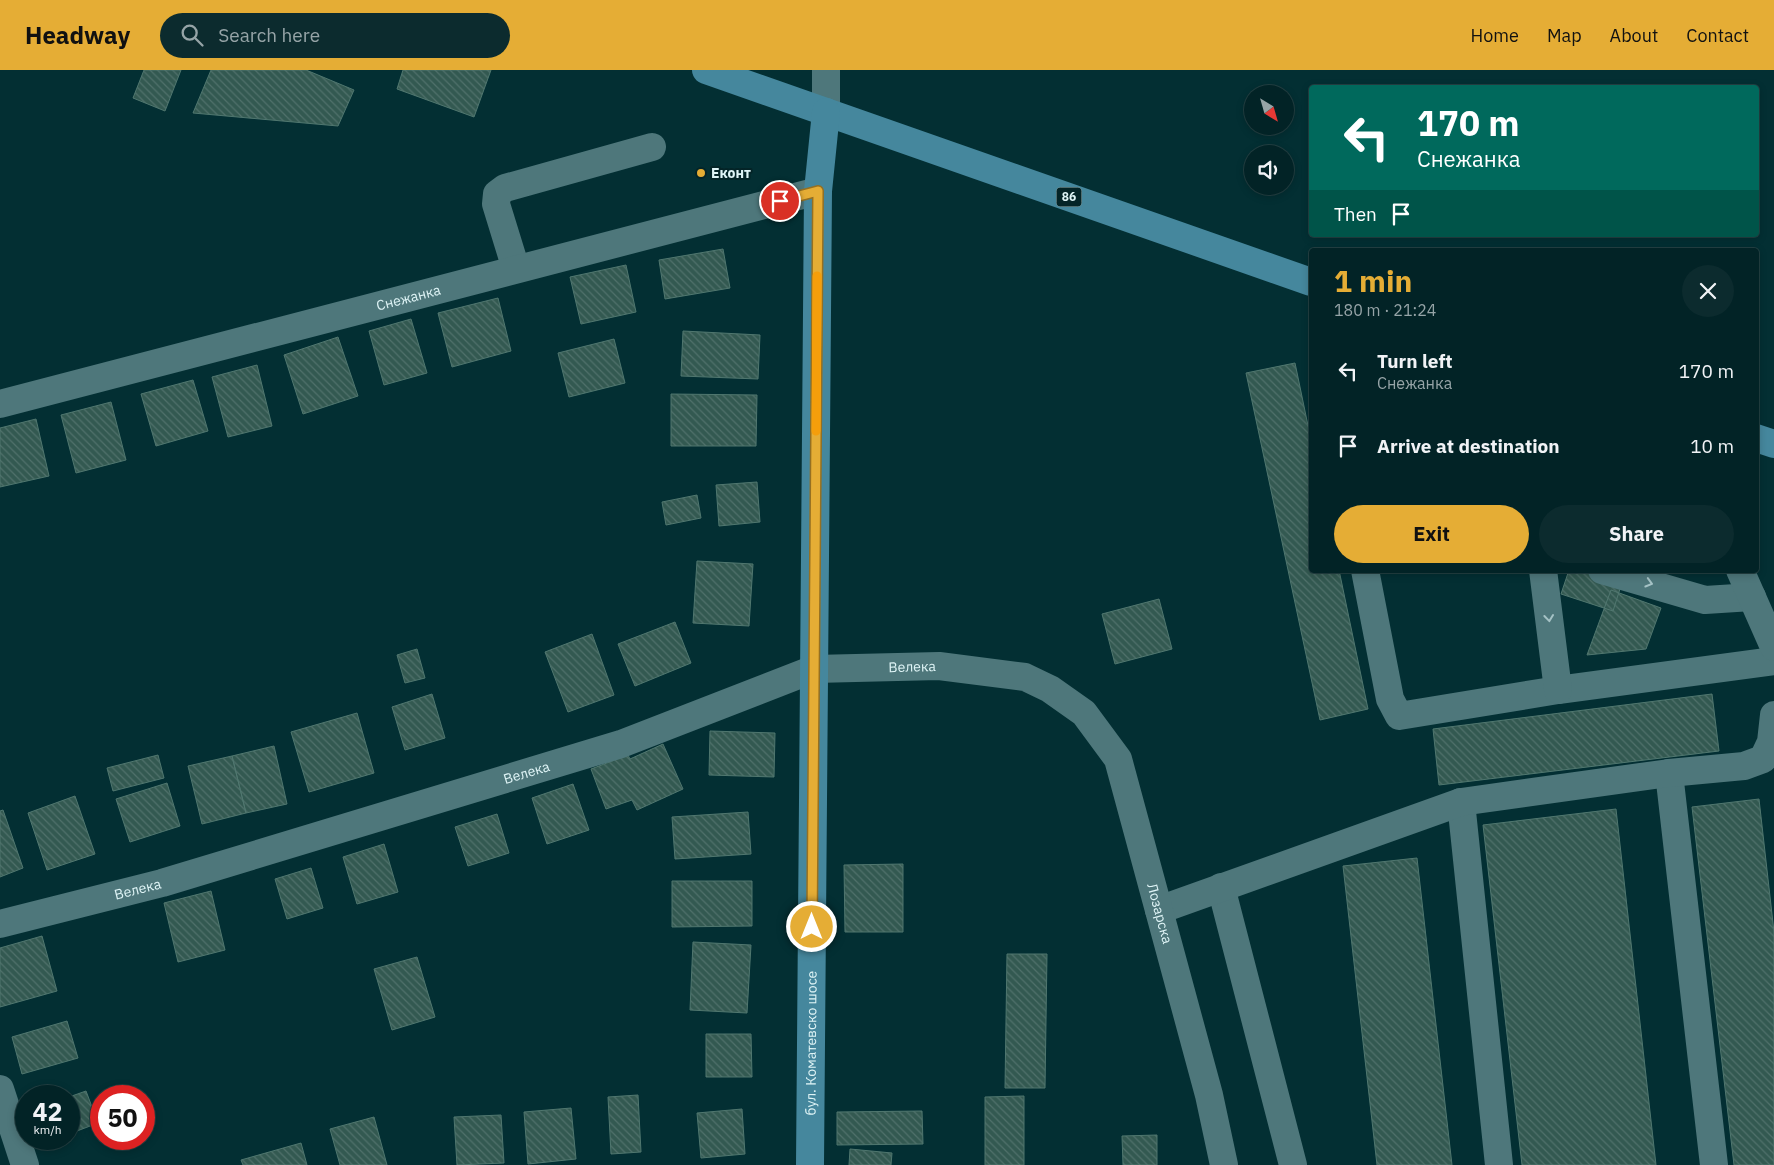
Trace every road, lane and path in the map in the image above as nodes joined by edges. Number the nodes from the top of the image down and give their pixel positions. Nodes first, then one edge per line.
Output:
1 (706, 70) edge
2 (826, 70) edge
3 (826, 112) junction
4 (652, 146) dead end
5 (818, 191) junction
6 (516, 270) junction
7 (1309, 281) edge
8 (0, 404) edge
9 (1759, 439) edge
10 (1774, 444) edge
11 (1366, 573) edge
12 (1543, 573) edge
13 (1612, 573) edge
14 (1741, 573) edge
15 (1752, 597) junction
16 (1774, 647) edge
17 (1774, 661) edge
18 (814, 669) junction
19 (1050, 690) joint
20 (1558, 690) junction
21 (1774, 715) edge
22 (1668, 773) junction
23 (1461, 802) junction
24 (1221, 888) junction
25 (1159, 910) junction
26 (0, 924) edge
27 (0, 1089) edge
28 (25, 1165) edge
29 (810, 1165) edge
30 (1224, 1165) edge
31 (1293, 1165) edge
32 (1499, 1165) edge
33 (1714, 1165) edge

1 - 3 main road, 86
2 - 3 street
3 - 5 main road, бул. Коматевско шосе
3 - 7 main road, 86
4 - 6 street
5 - 6 street, Снежанка
5 - 18 main road, бул. Коматевско шосе
6 - 8 street, Снежанка
9 - 10 main road
11 - 20 street
12 -> 20 street
13 -> 15 street
14 - 15 street
15 - 16 street
17 - 20 street
18 - 19 street, Велека
18 - 26 street, Велека
18 - 29 main road, бул. Коматевско шосе
19 - 25 street, Лозарска
21 - 22 street
22 - 23 street
22 - 33 street
23 - 24 street
23 - 32 street
24 - 25 street
24 - 31 street
25 - 30 street, Лозарска
27 - 28 street

